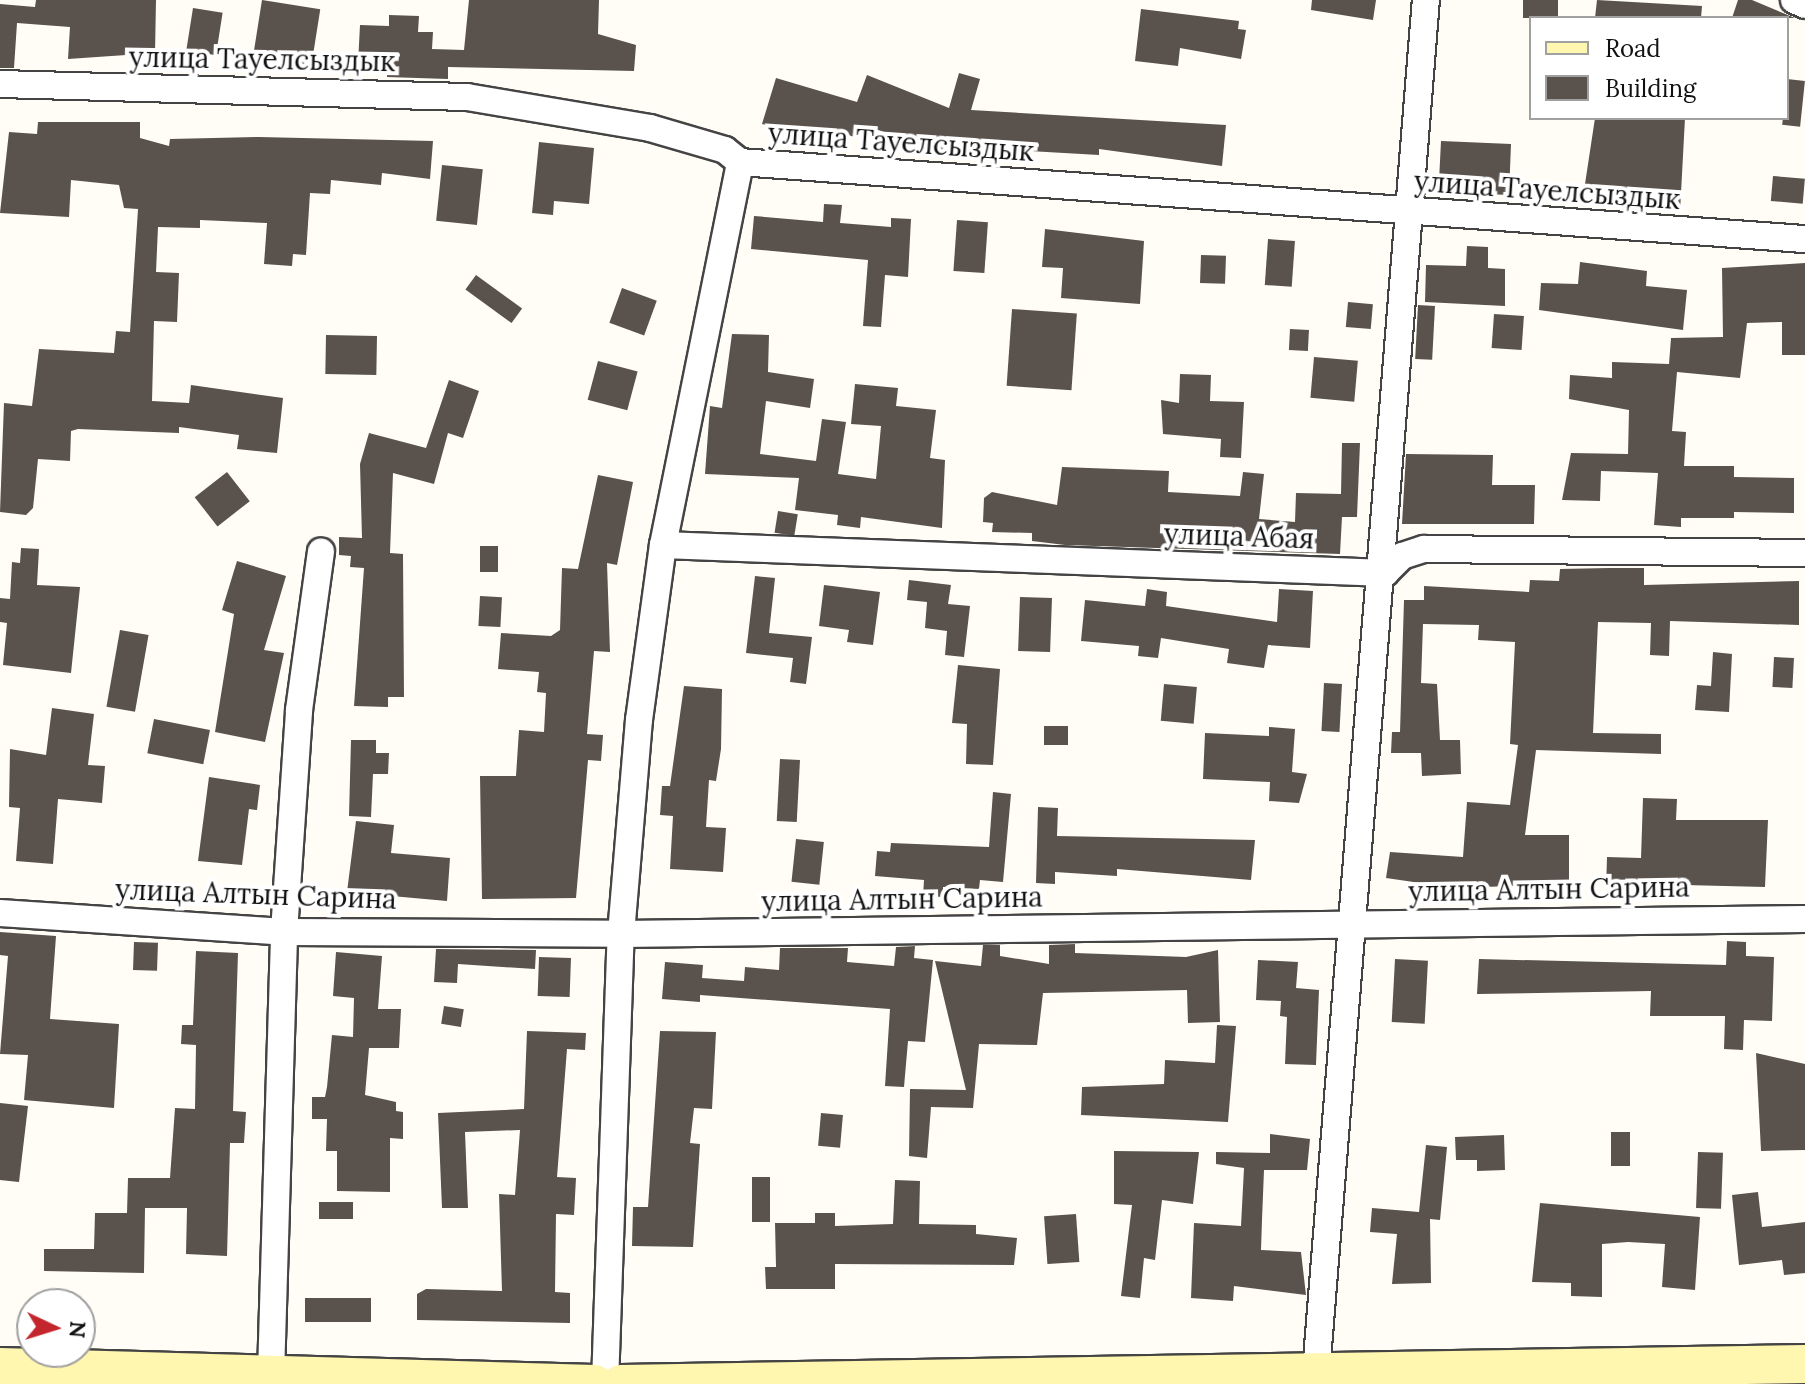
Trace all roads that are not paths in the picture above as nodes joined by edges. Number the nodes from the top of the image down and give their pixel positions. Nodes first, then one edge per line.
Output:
1 (1426, 0) edge
2 (1794, 0) edge
3 (1805, 5) edge
4 (0, 84) edge
5 (740, 162) junction
6 (1408, 214) junction
7 (1805, 239) edge
8 (663, 545) junction
9 (321, 552) dead end
10 (1805, 553) edge
11 (1385, 573) junction
12 (0, 913) edge
13 (1805, 919) edge
14 (1356, 926) junction
15 (284, 932) junction
16 (621, 934) junction
17 (1805, 1364) edge
18 (0, 1367) edge
19 (1316, 1372) junction
20 (271, 1375) junction
21 (595, 1384) edge
22 (605, 1384) edge
23 (621, 1384) edge

1 - 6 street
2 - 3 street
4 - 5 street, улица Тауелсыздык
5 - 6 street, улица Тауелсыздык
5 - 8 street
6 - 7 street, улица Тауелсыздык
6 - 11 street
8 - 11 street, улица Абая
8 - 16 street
9 - 15 street
10 - 11 street
11 - 14 street
12 - 15 street, улица Алтын Сарина
13 - 14 street, улица Алтын Сарина
14 - 16 street, улица Алтын Сарина
14 - 19 street
15 - 16 street, улица Алтын Сарина
15 - 20 street
16 - 22 street
17 - 19 street
18 - 20 street
19 - 23 street
20 - 21 street

